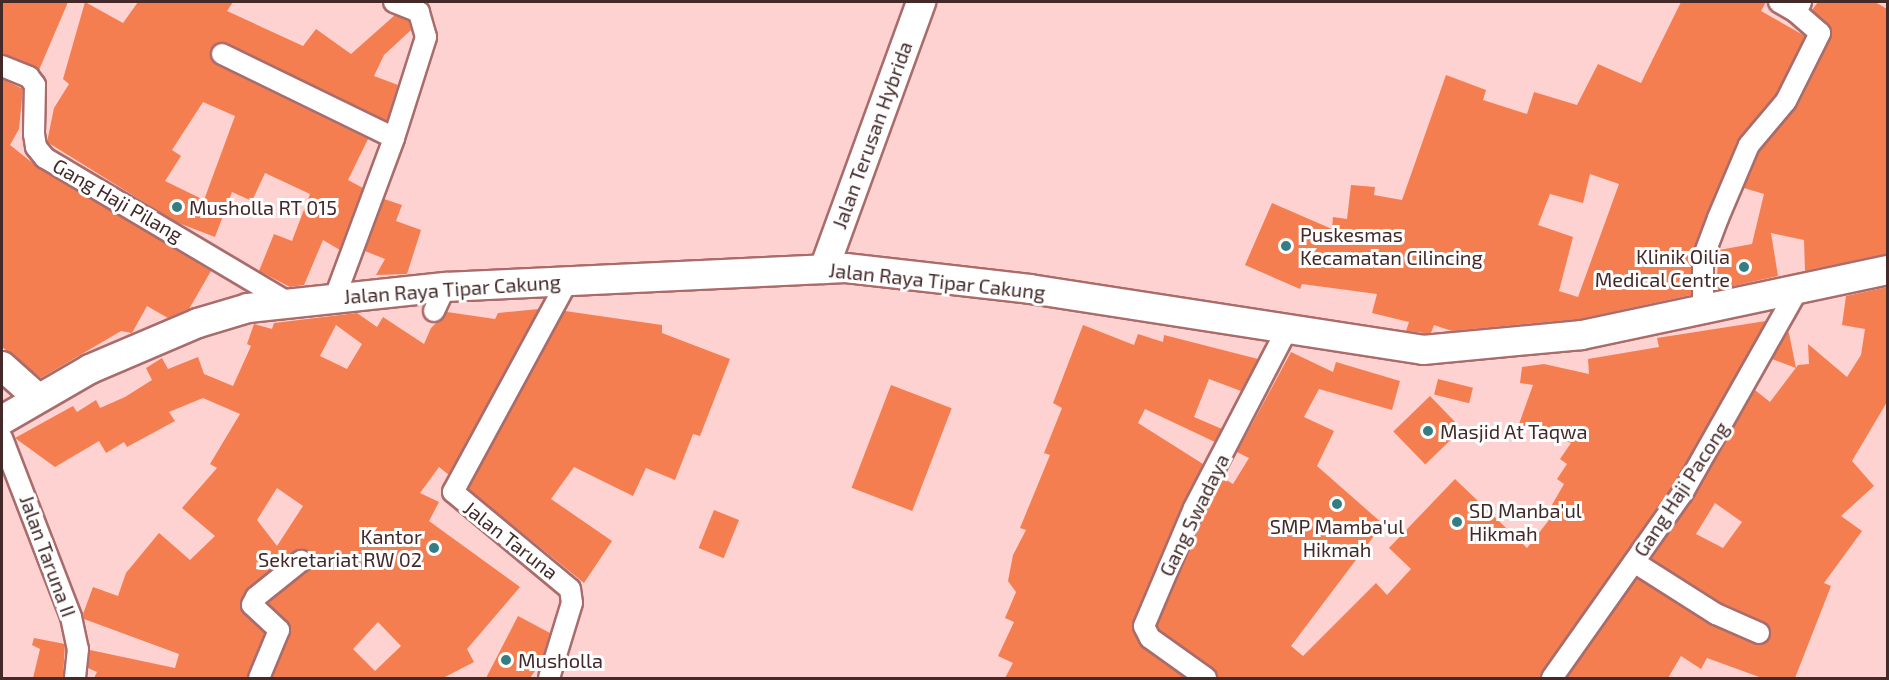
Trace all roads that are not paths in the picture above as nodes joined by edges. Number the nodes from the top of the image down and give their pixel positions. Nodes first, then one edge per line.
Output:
1 (394, 2) edge
2 (921, 2) edge
3 (1792, 5) edge
4 (222, 54) dead end
5 (2, 66) edge
6 (394, 138) junction
7 (824, 269) junction
8 (1887, 270) edge
9 (567, 282) junction
10 (1797, 291) junction
11 (335, 297) junction
12 (289, 303) junction
13 (1703, 311) junction
14 (1286, 330) junction
15 (2, 366) edge
16 (38, 398) junction
17 (2, 420) edge
18 (2, 438) edge
19 (301, 561) dead end
20 (1635, 562) junction
21 (1759, 633) dead end
22 (75, 678) edge
23 (259, 678) edge
24 (549, 678) edge
25 (1206, 678) edge
26 (1552, 678) edge

1 - 6 street
2 - 7 street, Jalan Terusan Hybrida
3 - 13 street
4 - 6 street
5 - 12 street, Gang Haji Pilang
6 - 11 street
7 - 9 street, Jalan Raya Tipar Cakung
7 - 14 street, Jalan Raya Tipar Cakung
8 - 10 street, Jalan Raya Tipar Cakung
9 - 11 street, Jalan Raya Tipar Cakung
9 - 24 street, Jalan Taruna
10 - 13 street, Jalan Raya Tipar Cakung
10 - 20 street, Gang Haji Pacong
11 - 12 street, Jalan Raya Tipar Cakung
12 - 16 street, Jalan Raya Tipar Cakung
13 - 14 street, Jalan Raya Tipar Cakung
14 - 25 street, Gang Swadaya
15 - 16 street
16 - 17 street, Jalan Raya Tipar Cakung
18 - 22 street, Jalan Taruna II
19 - 23 street
20 - 21 street
20 - 26 street, Gang Haji Pacong

